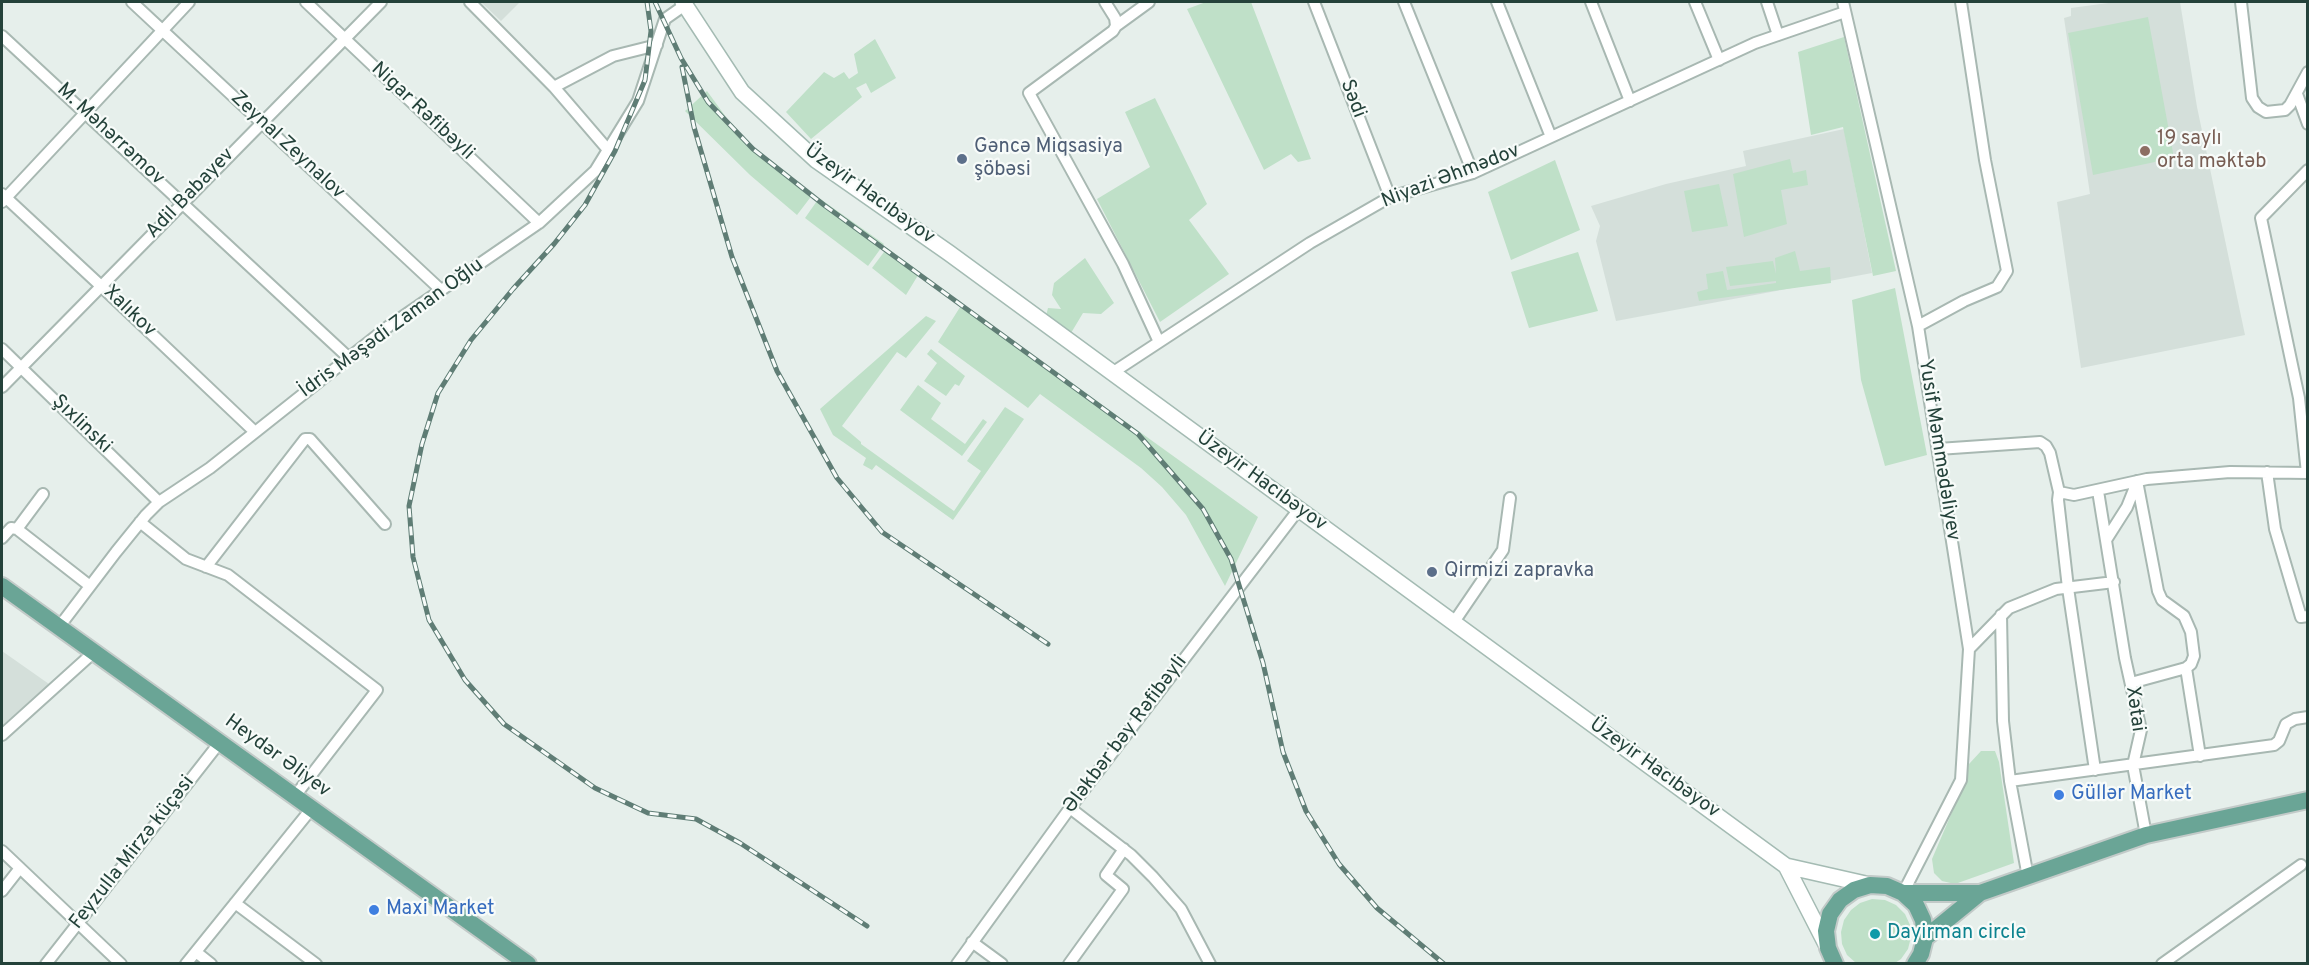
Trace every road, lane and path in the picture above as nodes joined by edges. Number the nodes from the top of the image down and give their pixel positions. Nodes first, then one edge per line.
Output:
1 (132, 2) edge
2 (189, 2) edge
3 (306, 2) edge
4 (381, 2) edge
5 (470, 2) edge
6 (1105, 2) edge
7 (1149, 2) edge
8 (1314, 2) edge
9 (1404, 2) edge
10 (1497, 2) edge
11 (1591, 2) edge
12 (1695, 2) edge
13 (1767, 2) edge
14 (1961, 2) edge
15 (2241, 2) edge
16 (684, 3) edge
17 (1844, 7) edge
18 (1116, 26) junction
19 (163, 30) junction
20 (1778, 35) junction
21 (2, 36) edge
22 (344, 39) junction
23 (657, 45) junction
24 (1719, 60) junction
25 (2307, 72) edge
26 (554, 87) junction
27 (2297, 94) junction
28 (1630, 101) junction
29 (86, 113) junction
30 (262, 122) junction
31 (2307, 124) edge
32 (1551, 137) junction
33 (609, 151) junction
34 (2307, 170) edge
35 (1473, 173) junction
36 (1390, 197) junction
37 (3, 198) edge
38 (183, 202) junction
39 (539, 223) junction
40 (101, 286) junction
41 (441, 290) junction
42 (1918, 326) junction
43 (1160, 342) junction
44 (2, 349) edge
45 (349, 358) junction
46 (21, 367) junction
47 (1112, 373) junction
48 (2, 387) edge
49 (255, 432) junction
50 (1938, 449) junction
51 (2267, 472) junction
52 (2307, 473) edge
53 (2137, 481) junction
54 (2098, 491) junction
55 (2059, 492) junction
56 (43, 494) dead end
57 (1510, 498) dead end
58 (159, 502) junction
59 (1299, 509) junction
60 (140, 522) junction
61 (385, 524) dead end
62 (17, 529) junction
63 (2, 537) edge
64 (2106, 540) junction
65 (206, 567) junction
66 (2114, 582) junction
67 (2, 586) edge
68 (90, 586) junction
69 (2068, 588) junction
70 (2001, 615) junction
71 (2307, 616) edge
72 (1454, 622) junction
73 (60, 627) junction
74 (1969, 649) junction
75 (94, 651) junction
76 (2186, 668) junction
77 (2131, 682) junction
78 (2307, 717) edge
79 (2, 735) edge
80 (220, 742) junction
81 (2200, 756) junction
82 (2133, 765) junction
83 (2095, 770) junction
84 (2010, 782) junction
85 (296, 796) junction
86 (2307, 800) edge
87 (312, 808) junction
88 (1070, 808) junction
89 (2146, 835) junction
90 (1124, 849) junction
91 (2, 851) edge
92 (2301, 865) dead end
93 (1786, 866) junction
94 (20, 868) junction
95 (2028, 877) junction
96 (1870, 885) junction
97 (2, 891) edge
98 (1903, 893) junction
99 (1980, 893) junction
100 (235, 903) junction
101 (79, 923) junction
102 (1925, 938) junction
103 (972, 942) junction
104 (196, 952) junction
105 (1826, 956) edge
106 (508, 958) edge
107 (46, 963) edge
108 (121, 963) edge
109 (186, 963) edge
110 (211, 963) edge
111 (316, 963) edge
112 (528, 963) edge
113 (957, 963) edge
114 (1002, 963) edge
115 (1069, 963) edge
116 (1210, 963) edge
117 (1835, 963) edge
118 (1916, 963) edge
119 (2162, 963) edge

1 - 19 street, Zeynal Zeynalov
2 - 19 street
3 - 22 street, Nigar Rəfibəyli
4 - 22 street, Adil Babayev
5 - 26 street
6 - 18 street
7 - 18 street
8 - 36 street, Sədi
9 - 35 street
10 - 32 street
11 - 28 street
12 - 24 street
13 - 20 street
14 - 42 street
15 - 27 street
16 - 23 street, İdris Məşədi Zaman Oğlu
16 - 47 main road, Üzeyir Hacıbəyov
17 - 20 street, Niyazi Əhmədov
17 - 42 street, Yusif Məmmədəliyev
18 - 43 street
19 - 29 street
19 - 30 street, Zeynal Zeynalov
20 - 24 street, Niyazi Əhmədov
21 - 29 street, M. Məhərrəmov
22 - 30 street, Adil Babayev
22 - 39 street, Nigar Rəfibəyli
23 - 26 street
23 - 33 street, İdris Məşədi Zaman Oğlu
24 - 28 street, Niyazi Əhmədov
25 - 27 street
26 - 33 street
27 - 31 street
28 - 32 street, Niyazi Əhmədov
29 - 37 street
29 - 38 street, M. Məhərrəmov
30 - 38 street, Adil Babayev
30 - 41 street, Zeynal Zeynalov
32 - 35 street, Niyazi Əhmədov
33 - 39 street, İdris Məşədi Zaman Oğlu
34 - 52 street
35 - 36 street, Niyazi Əhmədov
36 - 43 street, Niyazi Əhmədov
37 - 40 street, Xalıkov
38 - 40 street, Adil Babayev
38 - 45 street, M. Məhərrəmov
39 - 41 street, İdris Məşədi Zaman Oğlu
40 - 46 street, Adil Babayev
40 - 49 street, Xalıkov
41 - 45 street, İdris Məşədi Zaman Oğlu
42 - 50 street, Yusif Məmmədəliyev
43 - 47 street, Niyazi Əhmədov
44 - 46 street, Şıxlinski
45 - 49 street, İdris Məşədi Zaman Oğlu
46 - 48 street, Adil Babayev
46 - 58 street, Şıxlinski
47 - 59 main road, Üzeyir Hacıbəyov
49 - 58 street, İdris Məşədi Zaman Oğlu
50 - 55 street
50 - 74 street, Yusif Məmmədəliyev
51 - 52 street
51 - 53 street
51 - 71 street
53 - 54 street
53 - 64 street
53 - 76 street
54 - 55 street
54 - 64 street, Xətai
55 - 69 street
56 - 62 street
57 - 72 street
58 - 60 street, İdris Məşədi Zaman Oğlu
59 - 72 main road, Üzeyir Hacıbəyov
59 - 88 street, Ələkbər bəy Rəfibəyli
60 - 65 street
60 - 68 street, İdris Məşədi Zaman Oğlu
61 - 65 street
62 - 63 street
62 - 68 street
64 - 66 street, Xətai
65 - 85 street
66 - 69 street
66 - 77 street, Xətai
67 - 73 main road, Heydər Əliyev
68 - 73 street, İdris Məşədi Zaman Oğlu
69 - 70 street
69 - 83 street
70 - 74 street
70 - 84 street
72 - 93 main road, Üzeyir Hacıbəyov
73 - 75 main road, Heydər Əliyev
74 - 98 street, Yusif Məmmədəliyev
75 - 79 street
75 - 80 main road, Heydər Əliyev
76 - 77 street
76 - 81 street
77 - 82 street, Xətai
78 - 81 street
80 - 85 main road, Heydər Əliyev
80 - 101 street, Feyzulla Mirzə küçəsi
81 - 82 street
82 - 83 street
82 - 89 street, Xətai
83 - 84 street
84 - 95 street
85 - 87 main road, Heydər Əliyev
86 - 89 main road
87 - 100 street
87 - 106 main road, Heydər Əliyev
88 - 90 street
88 - 103 street, Ələkbər bəy Rəfibəyli
89 - 95 main road
90 - 115 street
90 - 116 street
91 - 94 street
92 - 119 street
93 - 96 main road
93 - 105 main road
94 - 97 street
94 - 101 street
95 - 99 main road
96 - 98 main road
96 - 105 main road
98 - 99 main road
98 - 102 main road
99 - 102 main road
100 - 104 street
100 - 111 street
101 - 107 street, Feyzulla Mirzə küçəsi
101 - 108 street
102 - 118 main road
103 - 113 street, Ələkbər bəy Rəfibəyli
103 - 114 street
104 - 109 street
104 - 110 street
105 - 117 main road
106 - 112 main road, Heydər Əliyev

